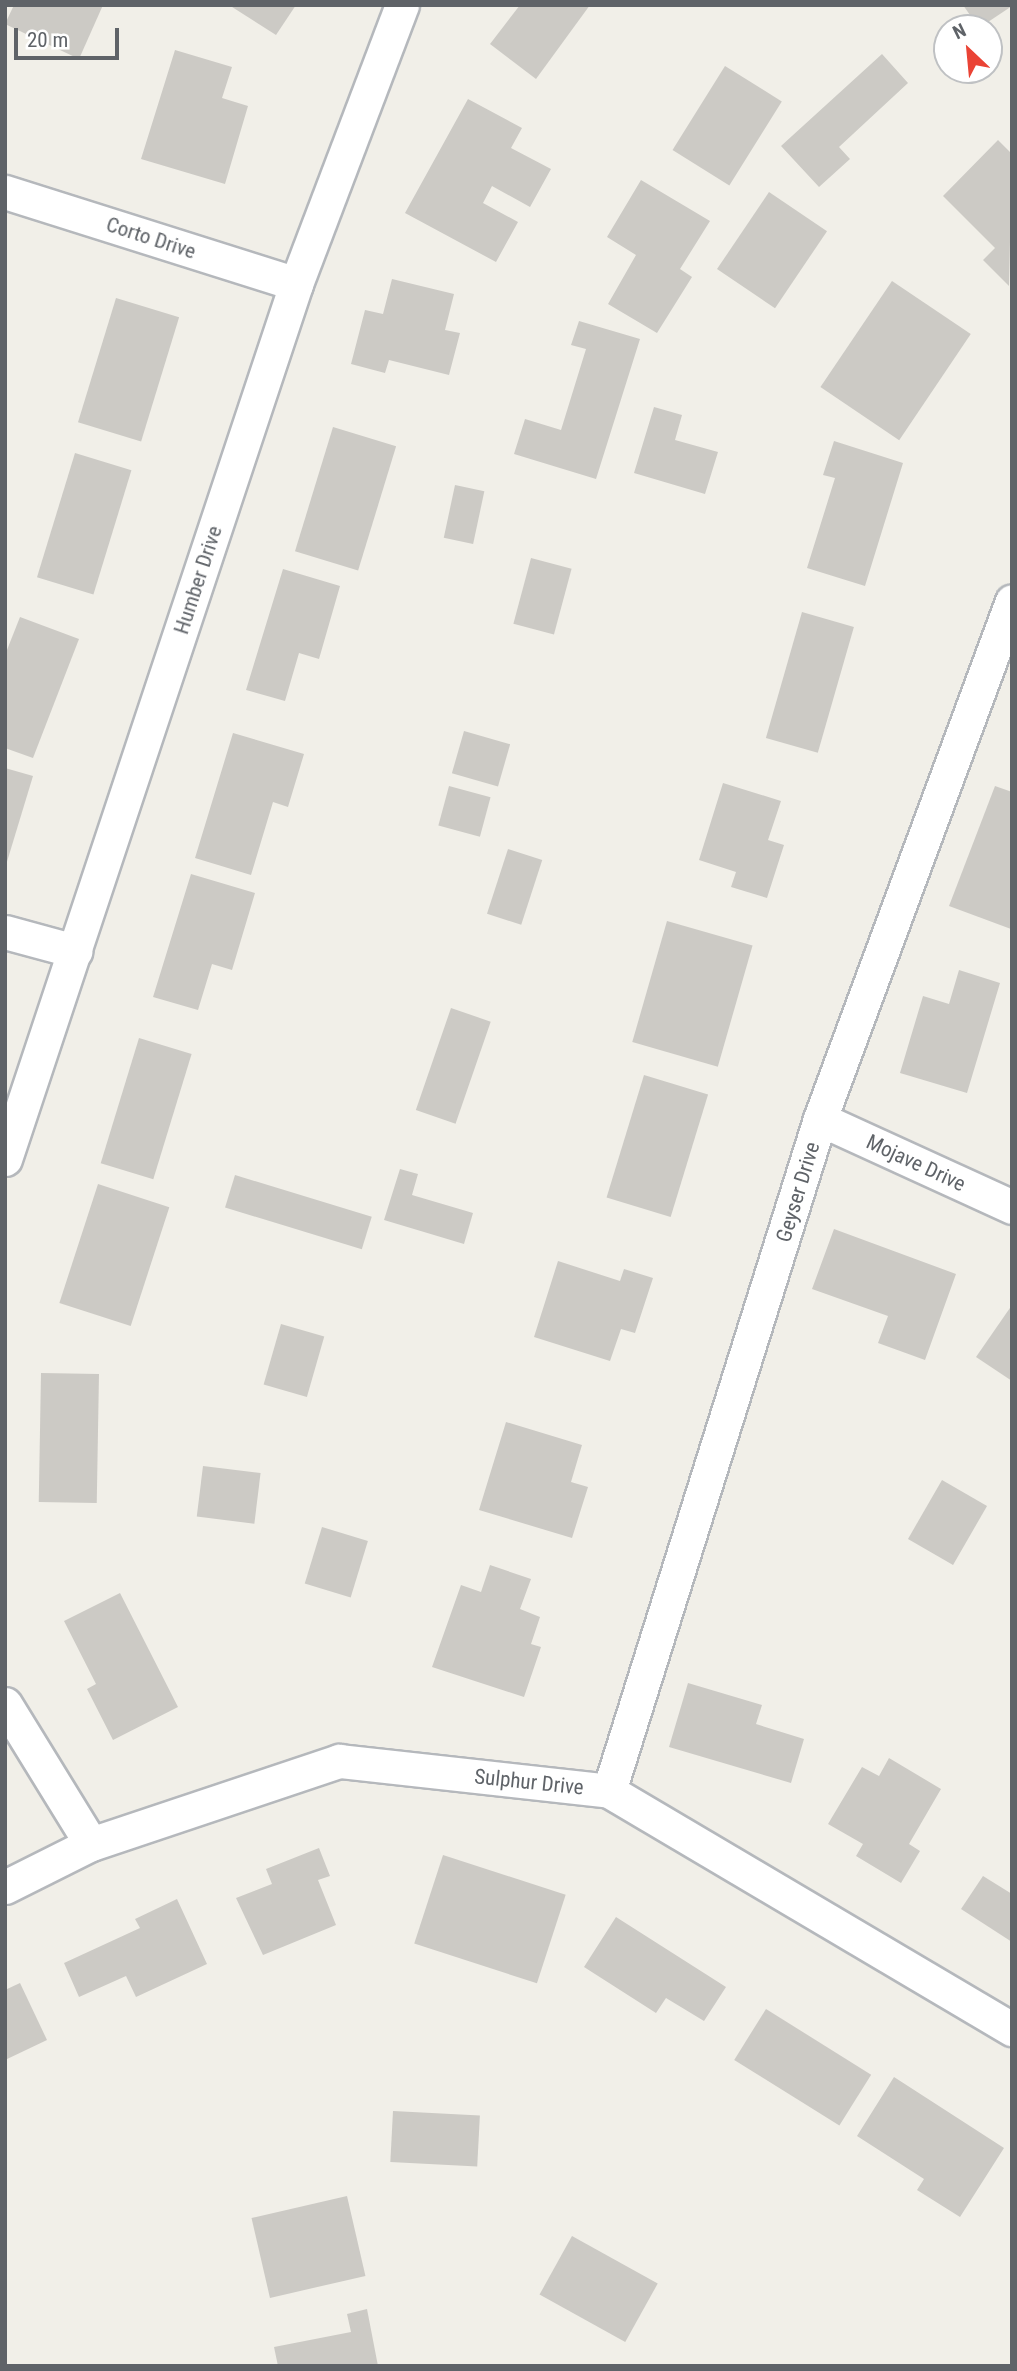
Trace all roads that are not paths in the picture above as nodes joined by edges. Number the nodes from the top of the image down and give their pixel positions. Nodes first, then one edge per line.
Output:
1 (402, 5) edge
2 (5, 192) edge
3 (296, 284) junction
4 (1012, 601) edge
5 (5, 932) edge
6 (75, 951) junction
7 (820, 1119) junction
8 (5, 1159) edge
9 (1012, 1207) edge
10 (5, 1704) edge
11 (609, 1791) junction
12 (92, 1844) junction
13 (5, 1887) edge
14 (1012, 2029) edge

1 - 3 street, Humber Drive
2 - 3 street, Corto Drive
3 - 6 street, Humber Drive
4 - 7 street, Geyser Drive
5 - 6 street
6 - 8 street, Humber Drive
7 - 9 street, Mojave Drive
7 - 11 street, Geyser Drive
10 - 12 street
11 - 12 street, Sulphur Drive
11 - 14 street, Sulphur Drive
12 - 13 street, Sulphur Drive

